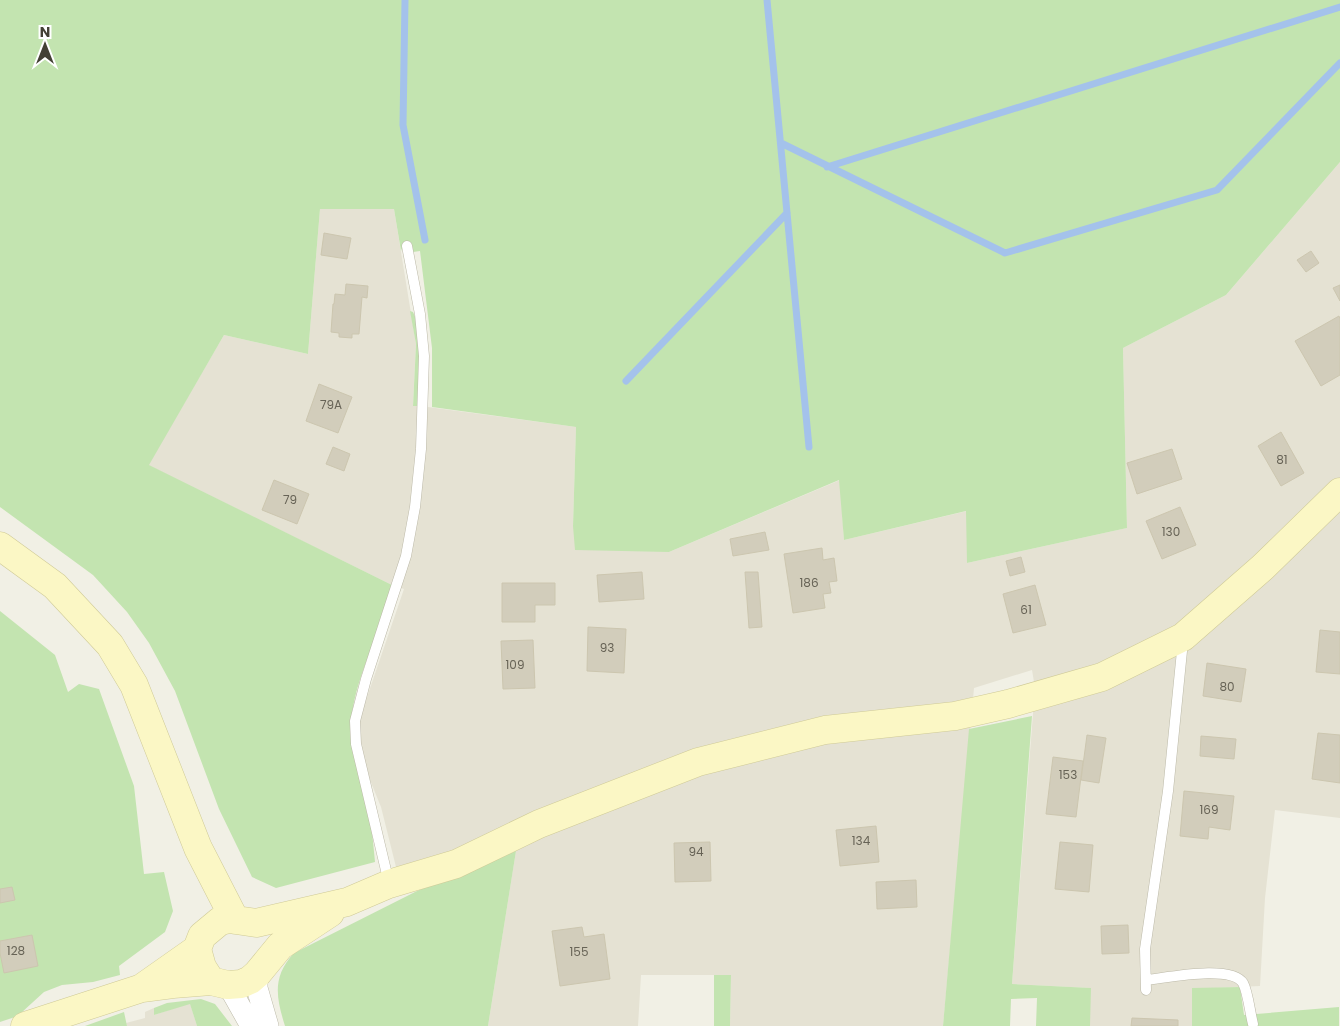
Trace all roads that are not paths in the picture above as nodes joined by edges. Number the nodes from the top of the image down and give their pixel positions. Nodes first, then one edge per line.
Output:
1 (407, 246) dead end
2 (1340, 492) edge
3 (0, 546) edge
4 (1183, 637) junction
5 (198, 848) junction
6 (389, 884) junction
7 (347, 902) junction
8 (245, 921) junction
9 (203, 939) junction
10 (263, 967) junction
11 (220, 983) junction
12 (142, 988) junction
13 (1253, 1024) dead end
14 (25, 1026) edge
15 (251, 1026) edge
16 (268, 1026) edge

1 - 6 lane
2 - 4 street
3 - 5 street
4 - 6 street
4 - 13 lane
5 - 8 street
5 - 9 street
6 - 7 street
7 - 8 street
7 - 10 street
8 - 9 street
8 - 10 street
9 - 11 street
9 - 12 street
10 - 11 street
10 - 16 street
11 - 12 street
11 - 15 street
12 - 14 street

